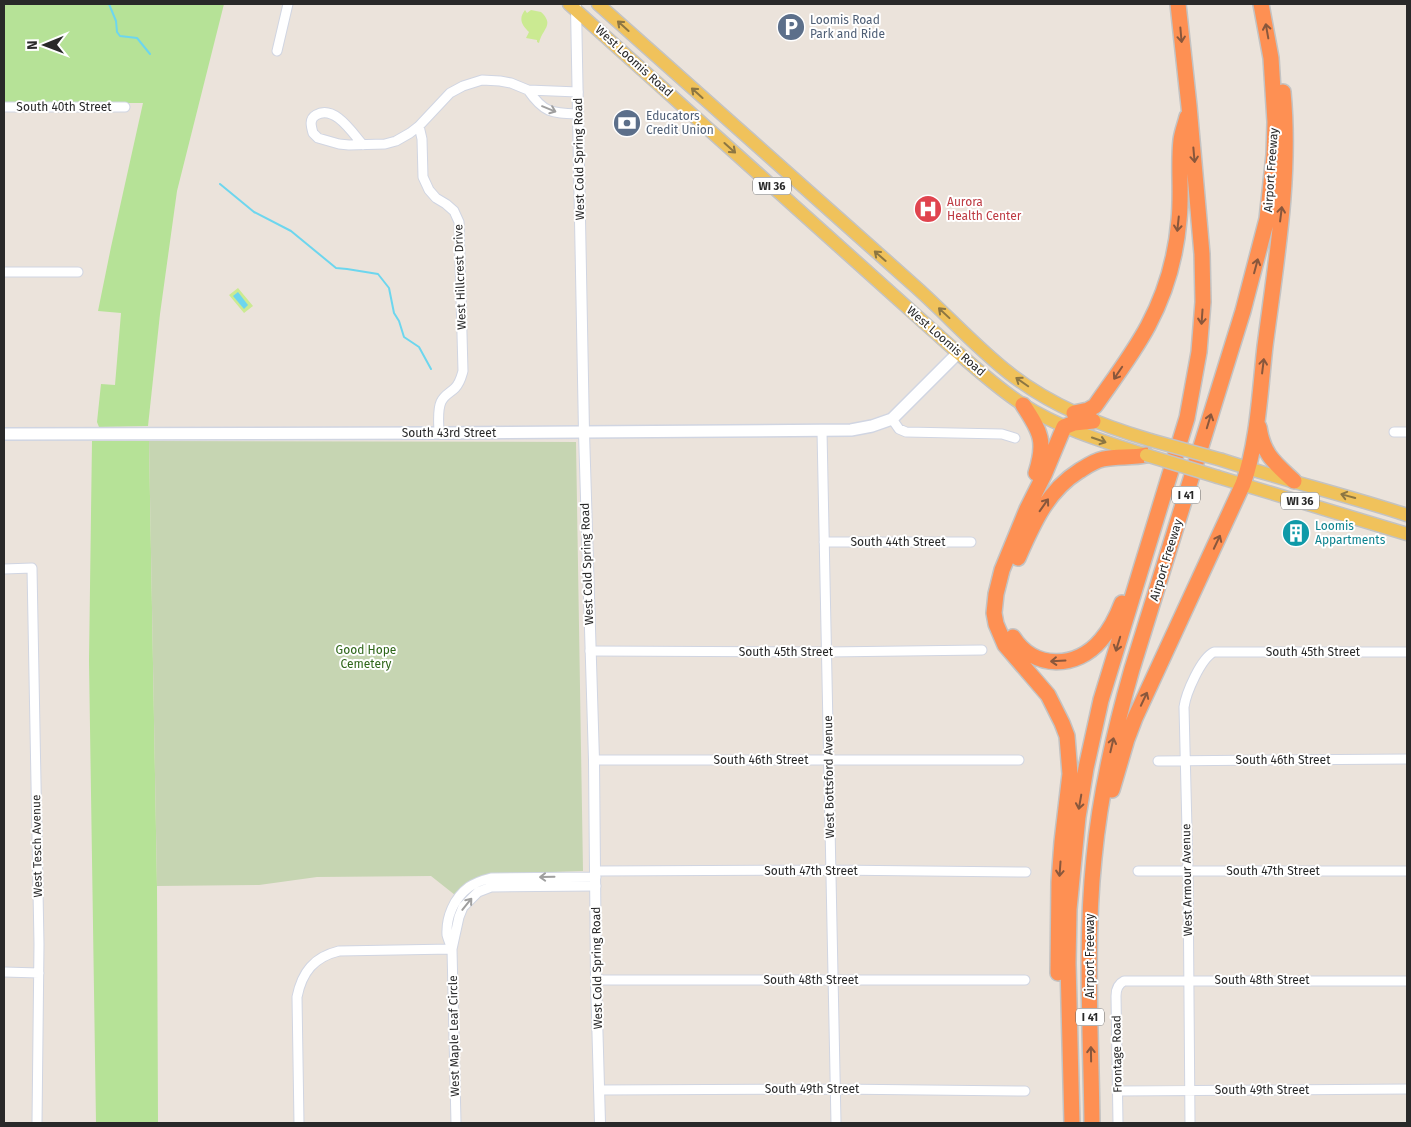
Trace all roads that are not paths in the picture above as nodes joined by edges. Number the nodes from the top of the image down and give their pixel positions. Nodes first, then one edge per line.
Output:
1 (288, 4) edge
2 (598, 4) edge
3 (1261, 4) edge
4 (574, 5) edge
5 (1179, 6) edge
6 (277, 51) dead end
7 (1271, 58) junction
8 (528, 90) junction
9 (578, 92) junction
10 (1190, 106) junction
11 (4, 107) edge
12 (124, 107) dead end
13 (578, 114) junction
14 (419, 126) junction
15 (363, 145) junction
16 (774, 162) junction
17 (762, 178) junction
18 (4, 272) edge
19 (78, 272) dead end
20 (919, 318) junction
21 (970, 339) junction
22 (958, 354) junction
23 (1001, 367) junction
24 (1023, 405) junction
25 (1074, 412) junction
26 (1257, 415) junction
27 (892, 419) junction
28 (1093, 421) junction
29 (1064, 427) junction
30 (822, 431) junction
31 (584, 432) junction
32 (1394, 432) dead end
33 (1407, 432) edge
34 (440, 433) junction
35 (4, 434) edge
36 (1015, 438) dead end
37 (1146, 455) junction
38 (1249, 469) junction
39 (1294, 481) junction
40 (1243, 484) junction
41 (1164, 497) junction
42 (1027, 509) junction
43 (1407, 515) edge
44 (1407, 534) edge
45 (824, 542) junction
46 (971, 542) dead end
47 (4, 569) edge
48 (982, 650) dead end
49 (590, 651) junction
50 (827, 652) junction
51 (1219, 652) joint
52 (1407, 652) edge
53 (1407, 759) edge
54 (594, 760) junction
55 (1019, 760) dead end
56 (829, 761) junction
57 (1158, 761) dead end
58 (1185, 761) junction
59 (831, 870) junction
60 (1407, 870) edge
61 (1138, 871) dead end
62 (1188, 871) junction
63 (1026, 872) dead end
64 (596, 878) junction
65 (1090, 932) junction
66 (452, 949) junction
67 (4, 972) edge
68 (39, 973) junction
69 (596, 980) junction
70 (834, 980) junction
71 (1025, 980) dead end
72 (1188, 980) junction
73 (1407, 981) edge
74 (1118, 985) joint
75 (836, 1089) junction
76 (1407, 1089) edge
77 (599, 1090) junction
78 (1190, 1090) junction
79 (1025, 1091) dead end
80 (1117, 1091) junction
81 (1071, 1101) junction
82 (37, 1123) edge
83 (299, 1123) edge
84 (456, 1123) edge
85 (600, 1123) edge
86 (836, 1123) edge
87 (1072, 1123) edge
88 (1092, 1123) edge
89 (1118, 1123) edge
90 (1190, 1123) edge

1 - 6 street
16 -> 2 main road, West Loomis Road / WI 36
7 -> 3 highway, Airport Freeway / I 41
4 - 9 street, West Cold Spring Road
4 -> 17 main road, West Loomis Road / WI 36
5 -> 10 highway, Airport Freeway / I 41
26 -> 7 highway
65 -> 7 highway, Airport Freeway / I 41
8 - 9 street
8 -> 13 street
8 - 14 street
9 - 13 street, West Cold Spring Road
10 -> 25 highway
10 -> 41 highway, Airport Freeway / I 41
11 - 12 street, South 40th Street
13 - 31 street, West Cold Spring Road
14 - 15 street
14 - 34 street, West Hillcrest Drive
15 - 15 street
16 - 17 main road
21 -> 16 main road, West Loomis Road / WI 36
17 - 20 main road, West Loomis Road / WI 36
18 - 19 street
20 - 21 main road
20 - 22 main road, West Loomis Road / WI 36
21 - 23 main road, West Loomis Road / WI 36
22 - 23 main road
22 - 24 main road, West Loomis Road / WI 36
22 - 27 main road, South 43rd Street
25 -> 23 main road, West Loomis Road / WI 36
24 - 29 main road, West Loomis Road / WI 36
24 - 42 highway
25 - 28 main road, West Loomis Road / WI 36
26 - 38 highway
26 - 39 highway
27 - 30 main road, South 43rd Street
27 - 36 street
28 - 29 highway
28 - 38 main road, West Loomis Road / WI 36, bridge
29 -> 37 main road, West Loomis Road / WI 36
29 - 42 highway
30 - 31 main road, South 43rd Street
30 - 45 street, West Bottsford Avenue
31 - 34 main road, South 43rd Street
31 - 49 street, West Cold Spring Road
32 - 33 street
34 - 35 main road, South 43rd Street
37 - 40 main road, West Loomis Road / WI 36, bridge
41 -> 37 highway
38 - 39 main road, West Loomis Road / WI 36
38 - 40 highway
43 -> 39 main road, West Loomis Road / WI 36
40 - 44 main road, West Loomis Road / WI 36
65 -> 40 highway
41 -> 81 highway, Airport Freeway / I 41
42 -> 81 highway
45 - 46 street, South 44th Street
45 - 50 street, West Bottsford Avenue
47 - 68 street, West Tesch Avenue
48 - 50 street, South 45th Street
49 - 50 street, South 45th Street
49 - 54 street, West Cold Spring Road
50 - 56 street, West Bottsford Avenue
51 - 52 street, South 45th Street
51 - 58 street, West Armour Avenue
53 - 58 street, South 46th Street
54 - 56 street, South 46th Street
54 - 64 street, West Cold Spring Road
55 - 56 street, South 46th Street
56 - 59 street, West Bottsford Avenue
57 - 58 street, South 46th Street
58 - 62 street, West Armour Avenue
59 - 63 street, South 47th Street
59 - 64 street, South 47th Street
59 - 70 street, West Bottsford Avenue
60 - 62 street, South 47th Street
61 - 62 street, South 47th Street
62 - 72 street, West Armour Avenue
64 - 66 street, West Maple Leaf Circle
64 - 69 street, West Cold Spring Road
88 -> 65 highway, Airport Freeway / I 41
66 - 83 street
66 - 84 street, West Maple Leaf Circle
67 - 68 street
68 - 82 street, West Tesch Avenue
69 - 70 street, South 48th Street
69 - 77 street, West Cold Spring Road
70 - 71 street, South 48th Street
70 - 75 street, West Bottsford Avenue
72 - 73 street, South 48th Street
72 - 74 street, South 48th Street
72 - 78 street, West Armour Avenue
74 - 80 street, Frontage Road
75 - 77 street, South 49th Street
75 - 79 street, South 49th Street
75 - 86 street, West Bottsford Avenue
76 - 78 street, South 49th Street
77 - 85 street, West Cold Spring Road
78 - 80 street, South 49th Street
78 - 90 street, West Armour Avenue
80 - 89 street, Frontage Road
81 - 87 highway, Airport Freeway / I 41

